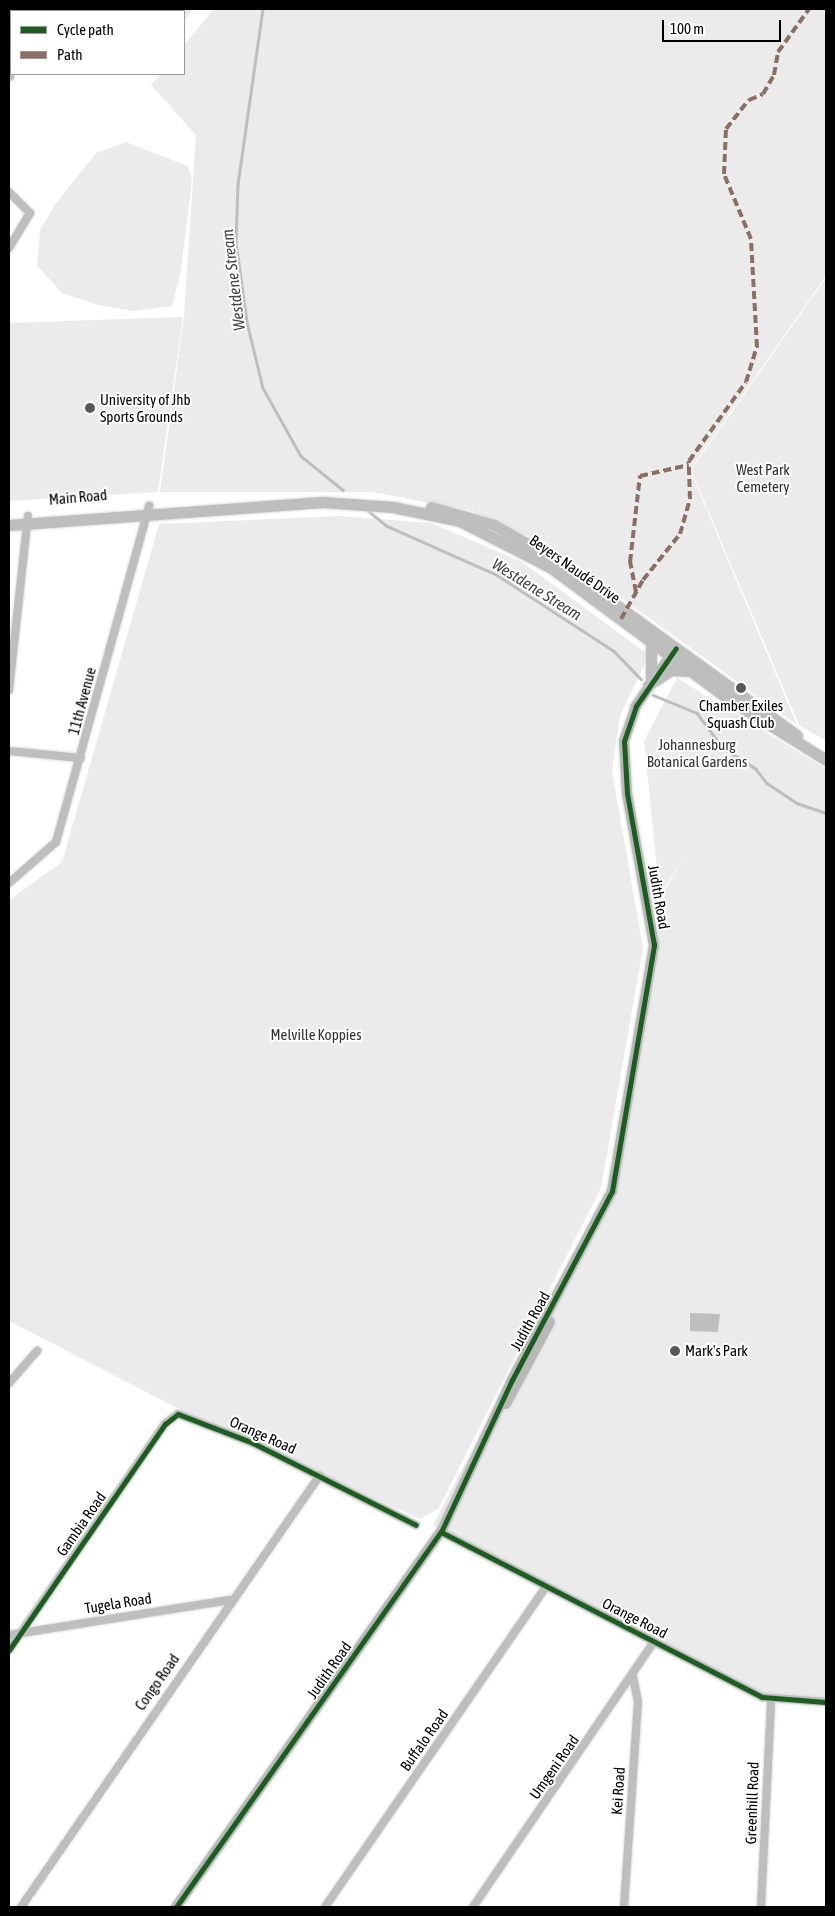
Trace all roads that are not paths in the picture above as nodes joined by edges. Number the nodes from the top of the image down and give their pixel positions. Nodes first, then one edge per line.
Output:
1 (9, 192) edge
2 (9, 248) edge
3 (149, 510) junction
4 (9, 518) edge
5 (27, 519) junction
6 (9, 524) edge
7 (651, 642) junction
8 (673, 652) junction
9 (691, 672) junction
10 (650, 682) junction
11 (9, 690) edge
12 (9, 751) edge
13 (826, 752) edge
14 (81, 758) junction
15 (826, 760) edge
16 (9, 883) edge
17 (37, 1351) dead end
18 (9, 1384) edge
19 (178, 1414) joint
20 (320, 1475) junction
21 (416, 1524) dead end
22 (440, 1532) junction
23 (545, 1588) junction
24 (231, 1600) junction
25 (21, 1633) junction
26 (9, 1635) edge
27 (654, 1642) junction
28 (9, 1650) edge
29 (633, 1677) junction
30 (771, 1699) junction
31 (826, 1702) edge
32 (21, 1907) edge
33 (176, 1907) edge
34 (325, 1907) edge
35 (473, 1907) edge
36 (624, 1907) edge
37 (761, 1907) edge

1 - 2 street
3 - 5 main road, Main Road
3 - 7 main road, Beyers Naudé Drive
3 - 8 main road, Beyers Naudé Drive
3 - 14 street, 11th Avenue
4 - 5 main road, Main Road
5 - 6 main road, Main Road
5 - 11 street
7 - 8 main road, Beyers Naudé Drive
7 - 10 main road
8 - 9 main road, Beyers Naudé Drive
8 - 10 street, Judith Road
8 - 13 main road, Beyers Naudé Drive
9 - 10 main road
9 - 15 main road, Beyers Naudé Drive
10 - 22 street, Judith Road
12 - 14 street
14 - 16 street, 11th Avenue
17 - 18 street
19 - 20 street, Orange Road
19 - 25 street, Gambia Road
20 - 21 street, Orange Road
20 - 24 street, Congo Road
22 - 23 street, Orange Road
22 - 33 street, Judith Road
23 - 27 street, Orange Road
23 - 34 street, Buffalo Road
24 - 25 street, Tugela Road
24 - 32 street, Congo Road
25 - 26 street, Tugela Road
25 - 28 street, Gambia Road
27 - 29 street, Umgeni Road
27 - 30 street, Orange Road
29 - 35 street, Umgeni Road
29 - 36 street, Kei Road
30 - 31 street, Orange Road
30 - 37 street, Greenhill Road

